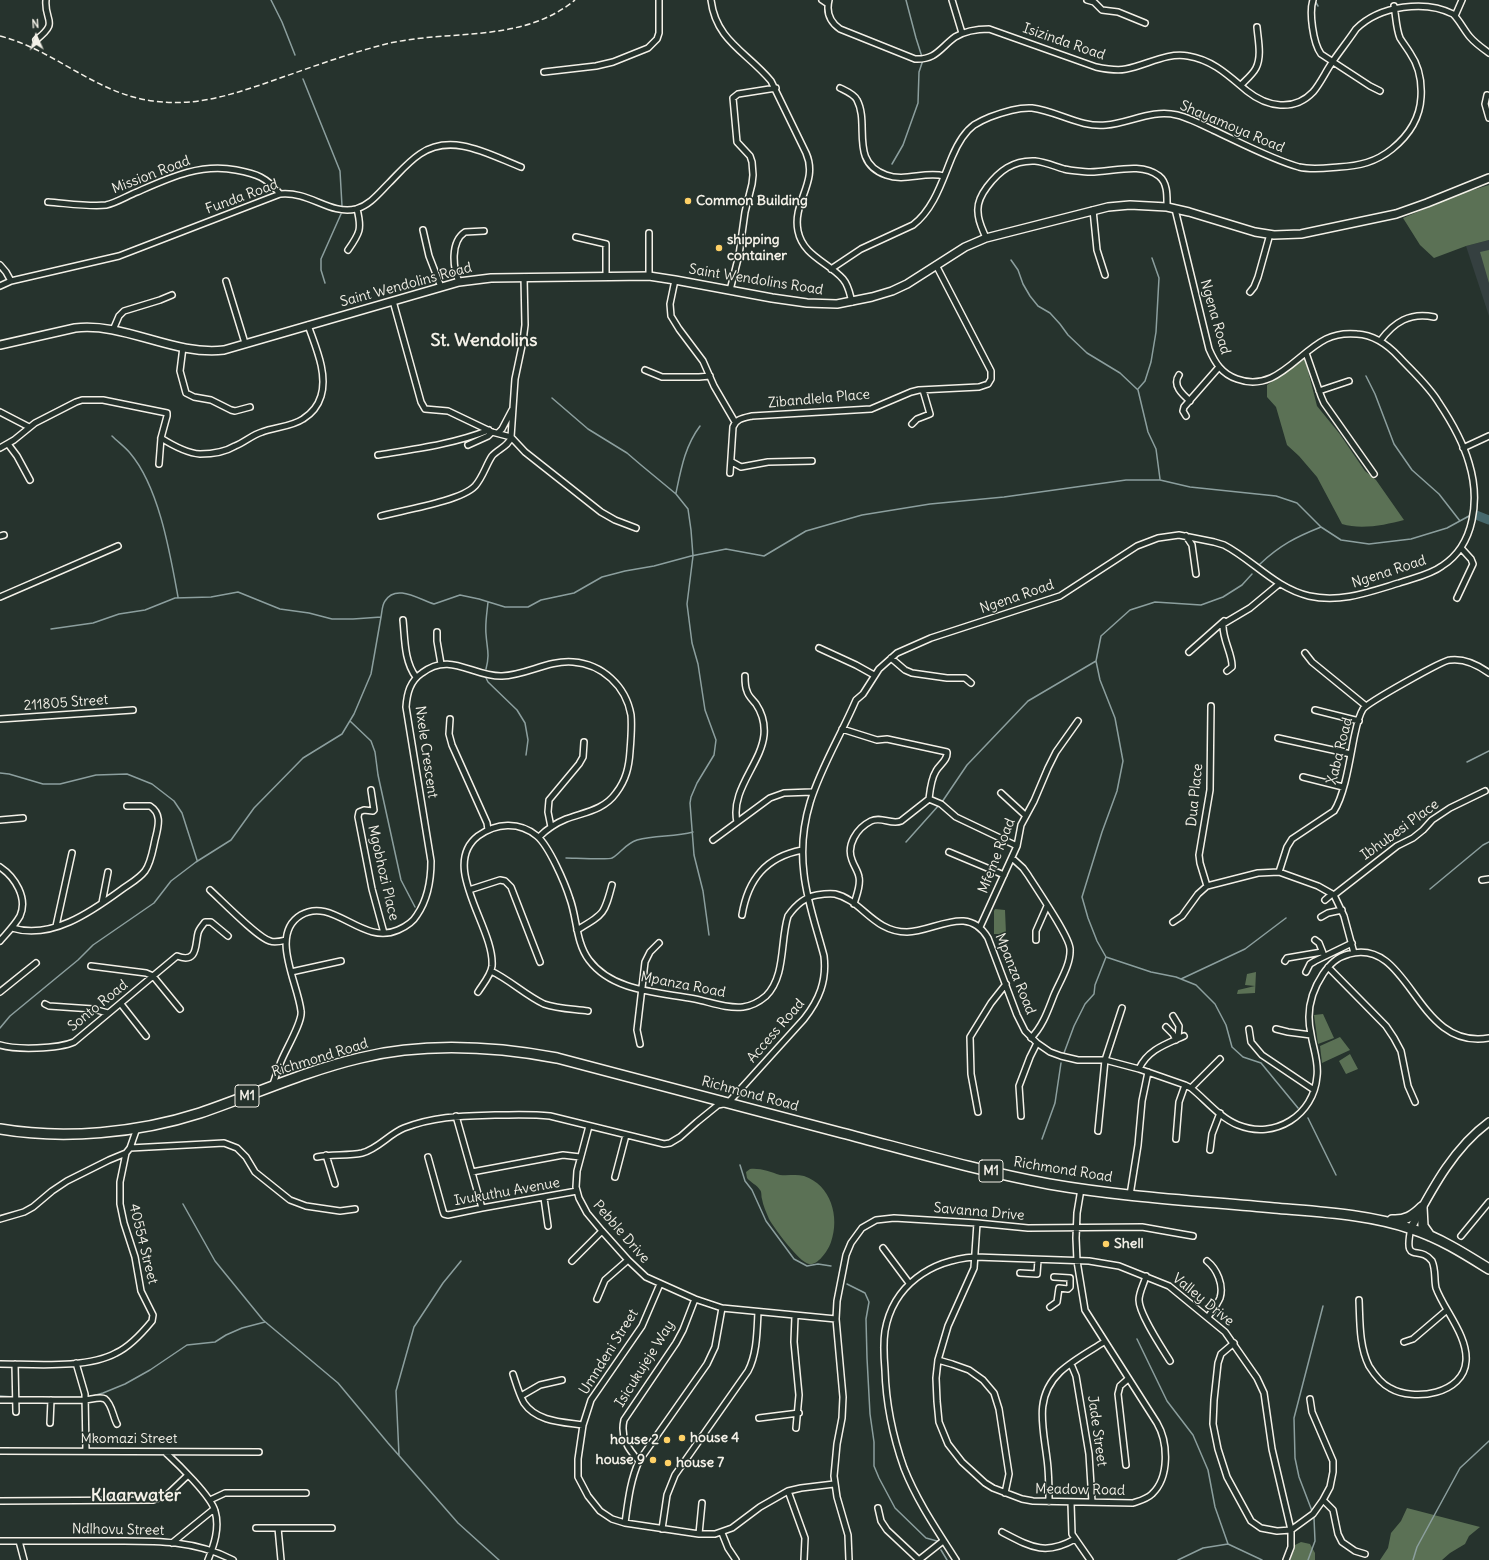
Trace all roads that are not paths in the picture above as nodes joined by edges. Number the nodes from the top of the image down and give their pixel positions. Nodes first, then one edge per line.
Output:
1 (46, 0) edge
2 (659, 0) edge
3 (711, 0) edge
4 (822, 0) edge
5 (952, 0) edge
6 (1087, 0) edge
7 (1313, 0) edge
8 (1462, 0) edge
9 (829, 2) edge
10 (1394, 6) junction
11 (1455, 16) junction
12 (1145, 23) dead end
13 (1257, 26) dead end
14 (962, 34) junction
15 (36, 40) dead end
16 (1489, 53) edge
17 (1332, 62) junction
18 (544, 72) dead end
19 (1241, 85) junction
20 (776, 88) junction
21 (840, 88) dead end
22 (1380, 91) dead end
23 (1488, 95) dead end
24 (1489, 118) edge
25 (521, 167) dead end
26 (944, 176) junction
27 (1489, 178) edge
28 (280, 194) junction
29 (48, 202) dead end
30 (1167, 207) junction
31 (357, 208) junction
32 (1175, 209) junction
33 (1092, 210) junction
34 (423, 230) dead end
35 (484, 232) dead end
36 (649, 233) dead end
37 (1270, 234) junction
38 (576, 237) dead end
39 (986, 238) junction
40 (348, 250) dead end
41 (0, 265) edge
42 (936, 265) junction
43 (831, 269) junction
44 (1105, 275) dead end
45 (606, 276) junction
46 (648, 276) junction
47 (524, 277) junction
48 (675, 280) junction
49 (11, 281) junction
50 (226, 281) dead end
51 (459, 282) junction
52 (0, 286) edge
53 (441, 287) junction
54 (730, 290) junction
55 (1250, 292) dead end
56 (172, 295) dead end
57 (393, 301) junction
58 (852, 302) junction
59 (1434, 317) dead end
60 (308, 325) junction
61 (113, 330) junction
62 (1380, 341) junction
63 (245, 343) junction
64 (0, 345) edge
65 (183, 347) junction
66 (1306, 353) junction
67 (1219, 368) junction
68 (645, 370) dead end
69 (1179, 375) dead end
70 (710, 376) junction
71 (1349, 381) dead end
72 (923, 390) junction
73 (1319, 391) junction
74 (1190, 401) junction
75 (250, 407) dead end
76 (512, 410) junction
77 (0, 412) edge
78 (1186, 416) dead end
79 (735, 422) junction
80 (912, 424) dead end
81 (29, 427) junction
82 (491, 431) junction
83 (498, 433) junction
84 (1489, 436) edge
85 (511, 437) junction
86 (161, 438) junction
87 (8, 444) junction
88 (468, 445) dead end
89 (0, 448) edge
90 (1463, 448) junction
91 (378, 455) dead end
92 (812, 461) dead end
93 (732, 462) junction
94 (159, 464) dead end
95 (730, 472) dead end
96 (1374, 474) dead end
97 (30, 480) dead end
98 (382, 516) dead end
99 (636, 528) dead end
100 (1186, 536) junction
101 (118, 546) dead end
102 (1461, 548) junction
103 (1196, 574) dead end
104 (1279, 584) junction
105 (0, 597) edge
106 (1457, 598) dead end
107 (404, 620) dead end
108 (1226, 621) junction
109 (437, 632) dead end
110 (819, 648) dead end
111 (1189, 652) dead end
112 (1305, 653) dead end
113 (890, 658) junction
114 (441, 664) junction
115 (1227, 672) dead end
116 (1489, 673) edge
117 (874, 675) junction
118 (745, 676) dead end
119 (416, 677) junction
120 (970, 683) dead end
121 (1211, 706) dead end
122 (1366, 706) junction
123 (133, 710) dead end
124 (1315, 710) dead end
125 (0, 719) edge
126 (450, 719) dead end
127 (1078, 721) dead end
128 (1359, 721) junction
129 (842, 729) junction
130 (1278, 738) dead end
131 (584, 742) dead end
132 (1351, 754) junction
133 (1303, 777) dead end
134 (1343, 787) junction
135 (371, 790) dead end
136 (812, 792) junction
137 (1485, 792) dead end
138 (1001, 794) dead end
139 (929, 799) junction
140 (127, 806) dead end
141 (1026, 816) junction
142 (23, 818) dead end
143 (0, 820) edge
144 (737, 822) junction
145 (551, 827) junction
146 (488, 830) junction
147 (539, 837) junction
148 (713, 840) dead end
149 (1017, 846) junction
150 (802, 850) junction
151 (949, 852) dead end
152 (72, 853) dead end
153 (1012, 858) junction
154 (0, 867) edge
155 (108, 872) dead end
156 (1279, 872) junction
157 (1004, 875) junction
158 (1489, 879) edge
159 (1482, 880) dead end
160 (612, 885) dead end
161 (1207, 886) junction
162 (210, 890) dead end
163 (469, 890) junction
164 (1333, 894) junction
165 (808, 896) junction
166 (1324, 900) dead end
167 (102, 903) junction
168 (854, 904) junction
169 (1047, 906) junction
170 (1342, 910) junction
171 (742, 915) dead end
172 (1321, 917) dead end
173 (1173, 922) dead end
174 (56, 926) junction
175 (980, 927) junction
176 (12, 928) junction
177 (577, 930) junction
178 (384, 933) junction
179 (228, 936) dead end
180 (286, 940) junction
181 (1036, 940) dead end
182 (1315, 940) dead end
183 (0, 941) edge
184 (659, 943) dead end
185 (1352, 943) junction
186 (1324, 953) junction
187 (1354, 953) junction
188 (342, 961) dead end
189 (1285, 961) dead end
190 (540, 962) dead end
191 (36, 963) dead end
192 (91, 966) dead end
193 (1328, 967) junction
194 (491, 971) junction
195 (291, 972) junction
196 (1306, 972) dead end
197 (153, 976) junction
198 (1006, 984) junction
199 (642, 991) junction
200 (0, 992) edge
201 (478, 992) dead end
202 (45, 1004) dead end
203 (121, 1004) junction
204 (1122, 1008) dead end
205 (180, 1009) dead end
206 (588, 1011) dead end
207 (108, 1013) junction
208 (1173, 1016) dead end
209 (1166, 1026) dead end
210 (1249, 1029) dead end
211 (1276, 1029) dead end
212 (1311, 1035) junction
213 (146, 1036) dead end
214 (1031, 1038) junction
215 (1179, 1038) junction
216 (1489, 1038) edge
217 (1037, 1043) junction
218 (640, 1044) dead end
219 (0, 1045) edge
220 (1220, 1059) dead end
221 (1106, 1060) junction
222 (1139, 1069) junction
223 (1148, 1072) junction
224 (1185, 1085) junction
225 (272, 1087) junction
226 (1191, 1088) junction
227 (1314, 1090) junction
228 (1415, 1102) dead end
229 (728, 1103) junction
230 (978, 1112) dead end
231 (1220, 1113) junction
232 (456, 1116) junction
233 (1021, 1116) dead end
234 (1489, 1122) edge
235 (589, 1126) junction
236 (136, 1128) junction
237 (0, 1129) edge
238 (1098, 1131) dead end
239 (626, 1135) junction
240 (1176, 1139) dead end
241 (130, 1148) junction
242 (1210, 1150) dead end
243 (126, 1153) junction
244 (326, 1155) junction
245 (317, 1157) dead end
246 (428, 1157) dead end
247 (580, 1157) junction
248 (472, 1172) junction
249 (616, 1177) dead end
250 (335, 1184) dead end
251 (1080, 1189) junction
252 (577, 1192) junction
253 (1130, 1195) junction
254 (544, 1198) junction
255 (1489, 1202) edge
256 (1422, 1207) junction
257 (482, 1208) junction
258 (355, 1209) dead end
259 (0, 1219) edge
260 (1375, 1219) junction
261 (977, 1223) junction
262 (548, 1226) dead end
263 (1076, 1228) junction
264 (1411, 1228) junction
265 (602, 1231) junction
266 (1193, 1236) dead end
267 (1430, 1236) junction
268 (1461, 1236) dead end
269 (883, 1248) dead end
270 (975, 1257) junction
271 (628, 1260) junction
272 (1038, 1260) junction
273 (572, 1261) dead end
274 (1076, 1261) junction
275 (1207, 1261) dead end
276 (1489, 1269) edge
277 (1020, 1273) dead end
278 (1146, 1276) junction
279 (1054, 1277) dead end
280 (660, 1284) junction
281 (909, 1284) junction
282 (597, 1299) dead end
283 (695, 1299) junction
284 (1359, 1300) dead end
285 (1050, 1307) dead end
286 (722, 1308) junction
287 (1447, 1310) junction
288 (758, 1312) junction
289 (795, 1316) junction
290 (1208, 1317) junction
291 (836, 1319) junction
292 (1104, 1342) junction
293 (1404, 1342) dead end
294 (1234, 1343) junction
295 (938, 1360) junction
296 (1170, 1361) dead end
297 (76, 1363) junction
298 (0, 1364) edge
299 (15, 1364) junction
300 (1071, 1364) junction
301 (513, 1374) dead end
302 (1128, 1379) junction
303 (562, 1380) dead end
304 (521, 1396) junction
305 (1310, 1399) dead end
306 (0, 1400) edge
307 (16, 1400) junction
308 (51, 1400) junction
309 (85, 1400) junction
310 (16, 1412) dead end
311 (799, 1413) junction
312 (759, 1418) dead end
313 (50, 1423) dead end
314 (117, 1424) dead end
315 (583, 1425) junction
316 (796, 1428) dead end
317 (0, 1451) edge
318 (86, 1451) junction
319 (165, 1452) junction
320 (259, 1452) dead end
321 (639, 1461) junction
322 (1126, 1465) dead end
323 (188, 1474) junction
324 (834, 1484) junction
325 (788, 1492) junction
326 (1005, 1493) junction
327 (306, 1494) dead end
328 (210, 1500) junction
329 (1323, 1500) junction
330 (0, 1501) edge
331 (1049, 1502) junction
332 (1071, 1502) junction
333 (1092, 1502) junction
334 (702, 1503) dead end
335 (878, 1508) dead end
336 (214, 1509) junction
337 (625, 1523) junction
338 (256, 1528) dead end
339 (278, 1528) junction
340 (332, 1528) dead end
341 (662, 1528) junction
342 (1291, 1530) junction
343 (1002, 1532) dead end
344 (722, 1533) junction
345 (699, 1534) junction
346 (1075, 1539) junction
347 (0, 1541) edge
348 (19, 1541) junction
349 (943, 1541) junction
350 (172, 1543) junction
351 (212, 1550) junction
352 (1365, 1554) dead end
353 (24, 1560) edge
354 (208, 1560) edge
355 (233, 1560) edge
356 (281, 1560) edge
357 (736, 1560) edge
358 (804, 1560) edge
359 (849, 1560) edge
360 (919, 1560) edge
361 (956, 1560) edge
362 (1090, 1560) edge
363 (1286, 1560) edge

1 - 15 street
2 - 18 street
3 - 20 street
4 - 9 street
5 - 14 street
6 - 12 street
7 - 17 street
8 - 11 street
9 - 14 street, Isizinda Road
10 - 11 street, Isizinda Road
10 - 17 street, Isizinda Road
10 - 26 street, Shayamoya Road
11 - 16 street, Isizinda Road
13 - 19 street
14 - 19 street, Isizinda Road
17 - 19 street, Isizinda Road
17 - 22 street
20 - 43 street
20 - 54 street
21 - 26 street
23 - 24 street
25 - 31 street, Funda Road
26 - 43 street, Shayamoya Road
27 - 37 street, Saint Wendolins Road
28 - 29 street, Mission Road
28 - 31 street, Funda Road
28 - 49 street, Funda Road
30 - 32 street, Saint Wendolins Road
30 - 33 street, Saint Wendolins Road
30 - 39 street
31 - 40 street
32 - 37 street, Saint Wendolins Road
32 - 67 street, Ngena Road
33 - 39 street, Saint Wendolins Road
33 - 44 street
34 - 53 street
35 - 51 street
36 - 46 street
37 - 55 street
38 - 45 street
39 - 42 street, Saint Wendolins Road
41 - 49 street
42 - 58 street, Saint Wendolins Road
42 - 72 street, Zibandlela Place
43 - 58 street
45 - 46 street, Saint Wendolins Road
45 - 47 street, Saint Wendolins Road
46 - 48 street, Saint Wendolins Road
47 - 51 street, Saint Wendolins Road
47 - 76 street
48 - 54 street, Saint Wendolins Road
48 - 70 street
49 - 52 street, Funda Road
50 - 63 street
51 - 53 street, Saint Wendolins Road
53 - 57 street, Saint Wendolins Road
54 - 58 street, Saint Wendolins Road
56 - 61 street
57 - 60 street, Saint Wendolins Road
57 - 82 street
59 - 62 street
60 - 63 street, Saint Wendolins Road
60 - 86 street
61 - 64 street, Saint Wendolins Road
61 - 65 street, Saint Wendolins Road
62 - 66 street, Ngena Road
62 - 90 street, Ngena Road
63 - 65 street, Saint Wendolins Road
65 - 75 street
66 - 67 street, Ngena Road
66 - 73 street
67 - 74 street
68 - 70 street
69 - 74 street
70 - 79 street
71 - 73 street
72 - 79 street, Zibandlela Place
72 - 80 street
73 - 96 street
74 - 78 street
76 - 83 street
76 - 85 street
77 - 81 street
79 - 93 street
81 - 86 street
81 - 87 street
82 - 83 street
82 - 88 street
82 - 91 street
83 - 85 street
84 - 90 street
85 - 98 street
85 - 99 street
86 - 94 street
87 - 89 street
87 - 97 street
90 - 102 street, Ngena Road
92 - 93 street
93 - 95 street
100 - 103 street
100 - 104 street, Ngena Road
100 - 113 street, Ngena Road
101 - 105 street
102 - 104 street, Ngena Road
102 - 106 street
104 - 108 street
107 - 119 street
108 - 111 street
108 - 115 street
109 - 114 street
110 - 117 street
112 - 122 street
113 - 117 street, Ngena Road
113 - 120 street
114 - 119 street
114 - 145 street
116 - 122 street, Xaba Road
117 - 129 street, Ngena Road
118 - 144 street
119 - 178 street, Nxele Crescent
121 - 161 street, Dua Place
122 - 128 street, Xaba Road
123 - 125 street, 211805 Street
124 - 128 street
126 - 146 street
127 - 141 street, Mfeme Road
128 - 132 street, Xaba Road
129 - 136 street, Ngena Road
129 - 139 street
130 - 132 street
131 - 145 street
132 - 134 street, Xaba Road
133 - 134 street
134 - 156 street, Xaba Road
135 - 178 street, Mgobhozi Place
136 - 144 street
136 - 150 street, Ngena Road
137 - 164 street, Ibhubesi Place
138 - 141 street, Mfeme Road
139 - 149 street
139 - 168 street
140 - 167 street
141 - 149 street, Mfeme Road
142 - 143 street
144 - 148 street
145 - 147 street
146 - 147 street, Mpanza Road
146 - 163 street, Mpanza Road
147 - 177 street, Mpanza Road
149 - 153 street, Mfeme Road
150 - 165 street, Ngena Road
150 - 171 street
151 - 157 street
152 - 174 street
153 - 157 street, Mfeme Road
153 - 169 street
154 - 176 street
155 - 167 street
156 - 161 street
156 - 164 street
157 - 175 street, Mfeme Road
158 - 159 street
160 - 177 street
161 - 173 street
162 - 180 street
163 - 190 street
163 - 194 street, Mpanza Road
164 - 166 street, Ibhubesi Place
164 - 170 street
165 - 168 street, Mpanza Road
165 - 199 street, Mpanza Road
165 - 229 street, Access Road
167 - 174 street
168 - 175 street, Mpanza Road
169 - 181 street
169 - 214 street
170 - 172 street
170 - 185 street
174 - 176 street
175 - 198 street, Mpanza Road
176 - 183 street
177 - 199 street, Mpanza Road
178 - 180 street, Nxele Crescent
179 - 197 street, Sonto Road
180 - 195 street
182 - 186 street
184 - 199 street
185 - 186 street
185 - 187 street
186 - 189 street
186 - 196 street
187 - 193 street, Mpanza Road
187 - 216 street, Mpanza Road
188 - 195 street
191 - 200 street
192 - 197 street
193 - 212 street, Mpanza Road
193 - 228 street
194 - 201 street
194 - 206 street
195 - 225 street
197 - 203 street, Sonto Road
197 - 205 street
198 - 214 street, Mpanza Road
198 - 230 street
199 - 218 street
202 - 207 street
203 - 207 street, Sonto Road
203 - 213 street
204 - 221 street
207 - 219 street, Sonto Road
208 - 215 street
209 - 215 street
210 - 227 street
211 - 212 street
212 - 227 street, Mpanza Road
214 - 217 street, Mpanza Road
215 - 222 street
217 - 221 street, Mpanza Road
217 - 233 street
220 - 226 street
221 - 222 street, Mpanza Road
221 - 238 street
222 - 223 street, Mpanza Road
223 - 224 street, Mpanza Road
223 - 253 street
224 - 226 street, Mpanza Road
224 - 240 street
225 - 229 highway, Richmond Road / M1
225 - 236 highway, Richmond Road / M1
226 - 231 street, Mpanza Road
227 - 231 street, Mpanza Road
229 - 239 street
229 - 251 highway, Richmond Road / M1
231 - 242 street
232 - 235 street
232 - 244 street
232 - 248 street
234 - 256 street
235 - 239 street
235 - 247 street, Pebble Drive
236 - 237 highway, Richmond Road / M1
236 - 241 street
239 - 249 street
241 - 243 street
241 - 258 street
243 - 259 street
243 - 297 street, 40554 Street
244 - 245 street
244 - 250 street
246 - 257 street, Ivukuthu Avenue
247 - 248 street
247 - 252 street, Pebble Drive
248 - 257 street
251 - 253 highway, Richmond Road / M1
251 - 263 street, Meadow Road
252 - 254 street, Ivukuthu Avenue
252 - 265 street, Pebble Drive
253 - 260 highway, Richmond Road / M1
254 - 257 street, Ivukuthu Avenue
254 - 262 street
255 - 268 street
256 - 260 highway
256 - 264 street
256 - 267 highway
260 - 264 highway, Richmond Road / M1
261 - 263 street, Savanna Drive
261 - 270 street, Meadow Road
261 - 291 street, Savanna Drive
263 - 266 street, Savanna Drive
263 - 274 street, Meadow Road
264 - 267 highway, Richmond Road / M1
264 - 287 street
265 - 271 street, Pebble Drive
265 - 273 street
267 - 276 highway, Richmond Road / M1
269 - 281 street
270 - 272 street, Valley Drive
270 - 281 street, Valley Drive
270 - 295 street, Meadow Road
271 - 280 street, Pebble Drive
271 - 282 street
272 - 274 street, Valley Drive
272 - 277 street
274 - 278 street, Valley Drive
274 - 292 street, Meadow Road
275 - 290 street
278 - 290 street, Valley Drive
278 - 296 street
279 - 285 street
280 - 283 street, Pebble Drive
280 - 315 street, Umndeni Street
281 - 349 street, Valley Drive
283 - 286 street, Pebble Drive
283 - 321 street, Isicukujeje Way
284 - 287 street
286 - 288 street, Pebble Drive
286 - 321 street
287 - 293 street
288 - 289 street, Pebble Drive
288 - 341 street
289 - 291 street, Pebble Drive
289 - 311 street
290 - 294 street, Valley Drive
291 - 324 street, Savanna Drive
292 - 300 street
292 - 302 street, Meadow Road
294 - 342 street, Valley Drive
294 - 342 street
295 - 326 street, Meadow Road
295 - 326 street
297 - 299 street
297 - 309 street
298 - 299 street
299 - 307 street
300 - 331 street
300 - 333 street, Jade Street
301 - 304 street
302 - 322 street
302 - 333 street, Meadow Road
303 - 304 street
304 - 315 street
305 - 329 street
306 - 307 street
307 - 308 street
307 - 310 street
308 - 309 street
308 - 313 street
309 - 314 street
309 - 318 street
311 - 312 street
311 - 316 street
315 - 337 street, Umndeni Street
317 - 318 street, Mkomazi Street
318 - 319 street, Mkomazi Street
319 - 320 street, Mkomazi Street
319 - 323 street
321 - 337 street
323 - 328 street
323 - 330 street
324 - 325 street, Umndeni Street
324 - 359 street, Savanna Drive
325 - 344 street, Umndeni Street
325 - 358 street
326 - 331 street, Meadow Road
327 - 328 street
328 - 336 street
329 - 342 street
329 - 352 street
331 - 332 street, Meadow Road
332 - 333 street, Meadow Road
332 - 346 street
334 - 345 street
335 - 360 street
336 - 350 street
336 - 351 street
337 - 341 street, Umndeni Street
338 - 339 street
339 - 340 street
339 - 356 street
341 - 345 street, Umndeni Street
342 - 363 street, Valley Drive
343 - 346 street
344 - 345 street, Umndeni Street
344 - 357 street
346 - 362 street
347 - 348 street, Ndlhovu Street
348 - 350 street, Ndlhovu Street
348 - 353 street
349 - 360 street
349 - 361 street, Valley Drive
350 - 351 street, Ndlhovu Street
351 - 354 street
351 - 355 street, Ndlhovu Street

